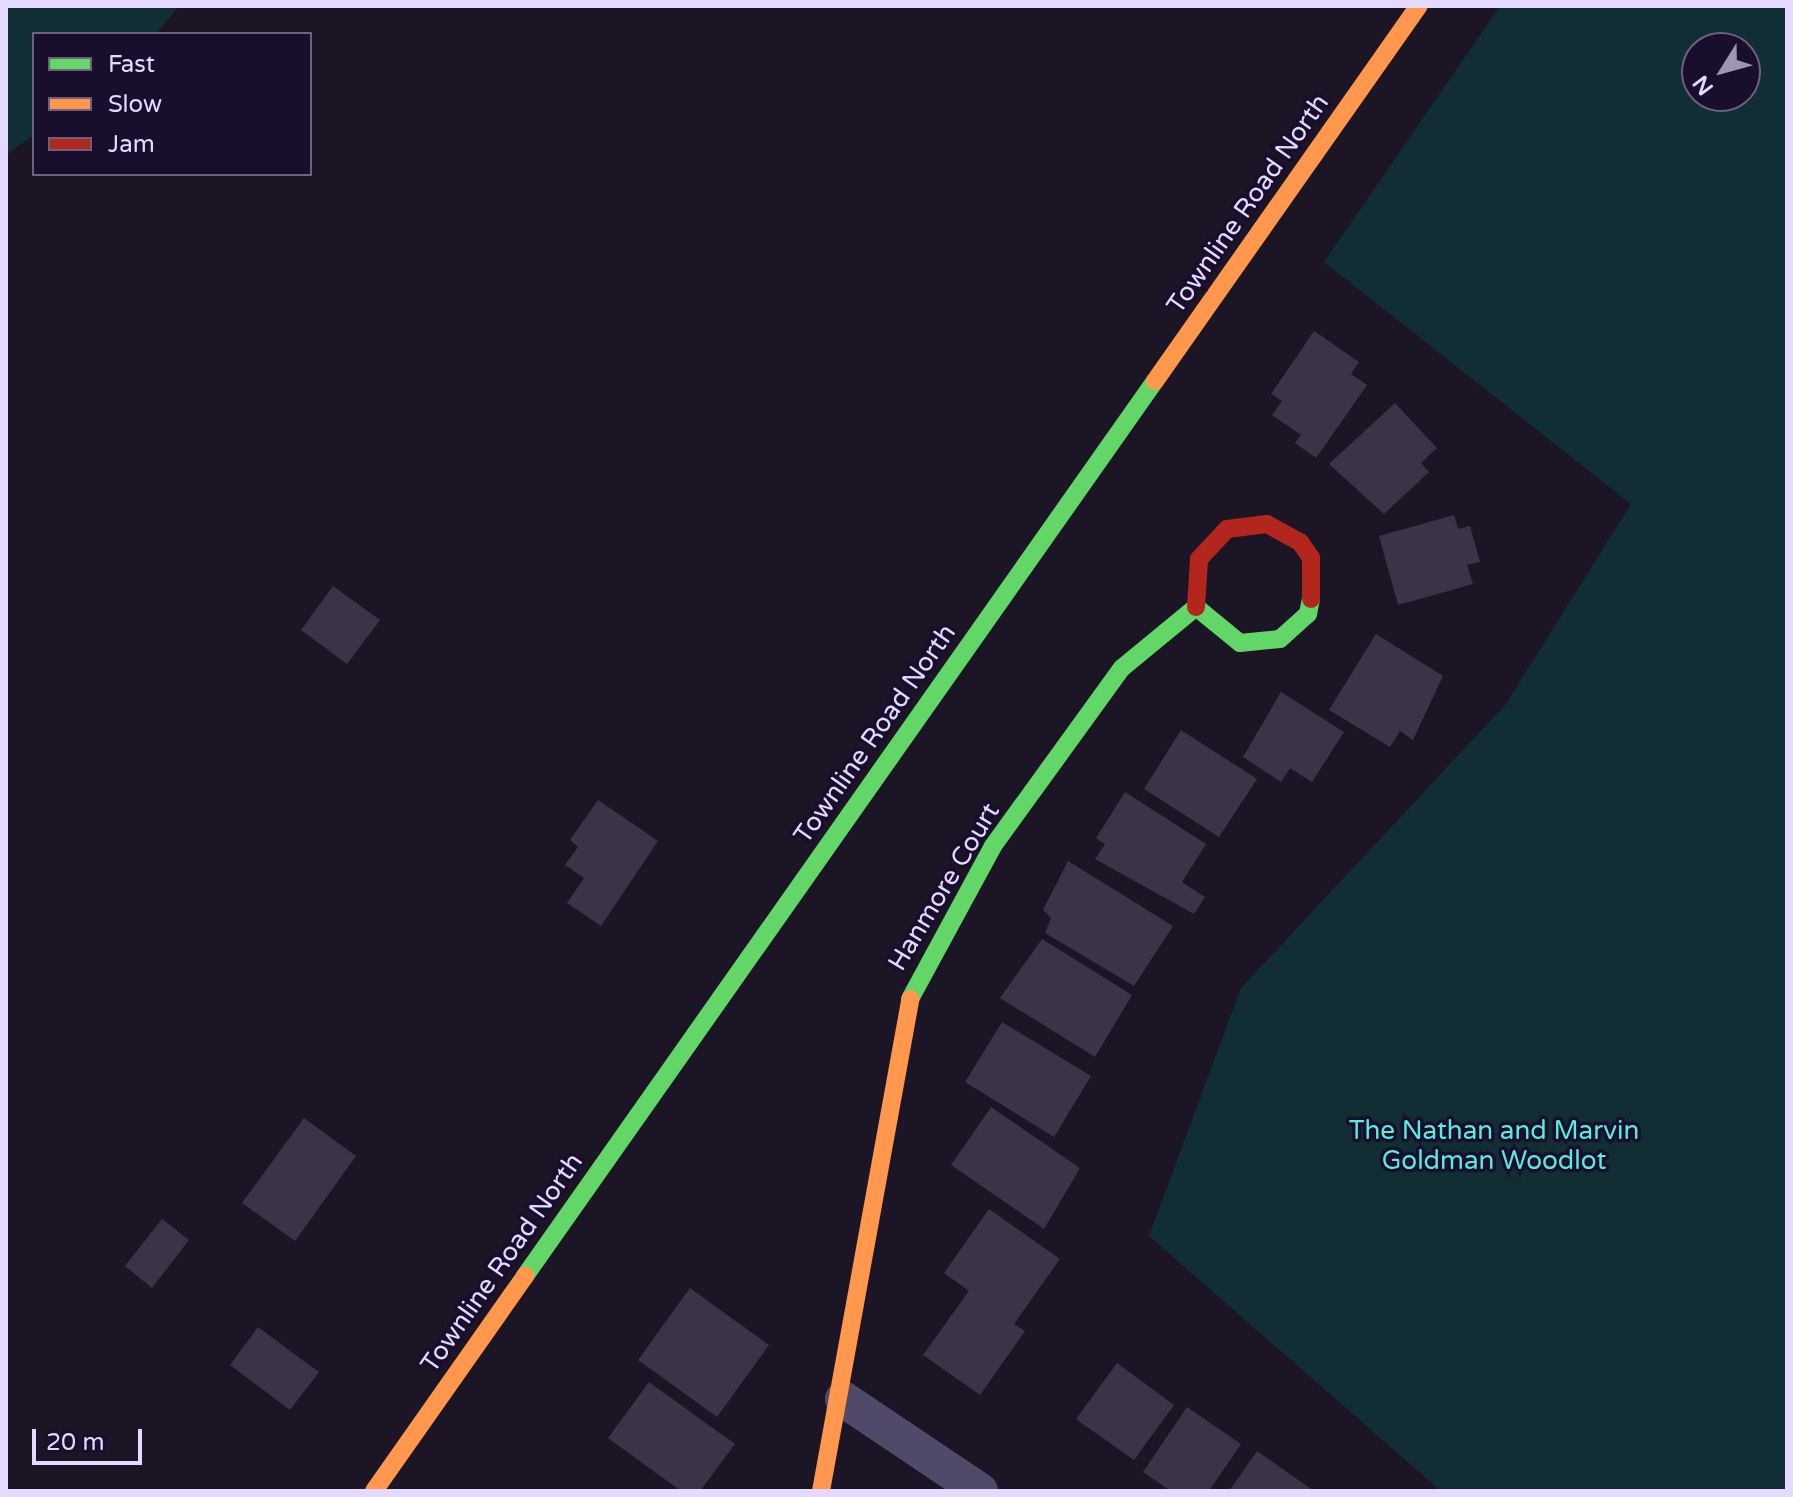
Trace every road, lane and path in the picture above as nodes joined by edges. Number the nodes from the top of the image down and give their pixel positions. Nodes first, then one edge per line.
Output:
1 (1419, 6) edge
2 (1196, 607) junction
3 (843, 1399) junction
4 (374, 1491) edge
5 (821, 1491) edge
6 (980, 1491) edge

1 - 4 main road, Townline Road North
2 - 2 main road
2 - 3 main road, Hanmore Court
3 - 5 main road, Hanmore Court
3 - 6 street

